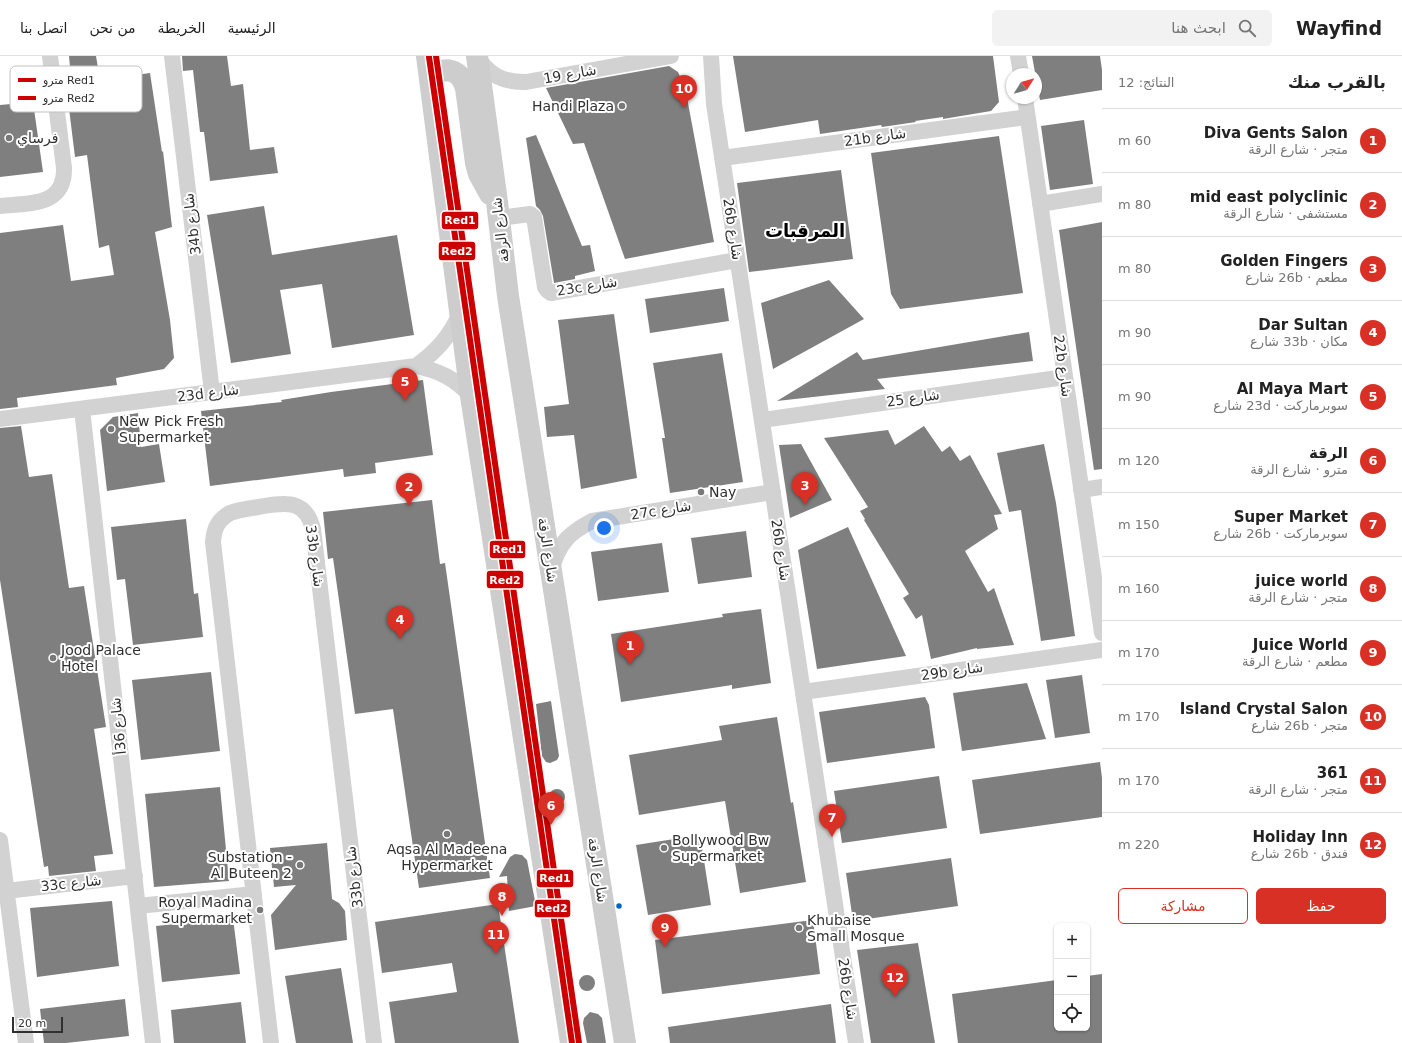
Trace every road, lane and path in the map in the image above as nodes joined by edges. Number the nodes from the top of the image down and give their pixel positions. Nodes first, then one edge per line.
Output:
1 (50, 56) edge
2 (172, 56) edge
3 (427, 56) edge
4 (477, 56) edge
5 (672, 56) edge
6 (711, 56) edge
7 (1018, 56) edge
8 (51, 66) edge
9 (1020, 68) edge
10 (430, 78) junction
11 (1025, 104) edge
12 (57, 112) edge
13 (1027, 117) junction
14 (722, 158) junction
15 (1102, 194) edge
16 (1040, 204) junction
17 (0, 206) edge
18 (498, 210) junction
19 (737, 260) junction
20 (460, 314) junction
21 (416, 366) junction
22 (1065, 377) junction
23 (212, 392) junction
24 (471, 396) junction
25 (82, 409) junction
26 (0, 419) edge
27 (762, 420) junction
28 (1102, 487) edge
29 (1081, 490) junction
30 (773, 492) junction
31 (551, 570) junction
32 (1102, 633) edge
33 (1102, 650) edge
34 (803, 692) junction
35 (0, 840) edge
36 (135, 876) junction
37 (6, 891) junction
38 (254, 894) junction
39 (138, 906) junction
40 (26, 1043) edge
41 (154, 1043) edge
42 (271, 1043) edge
43 (374, 1043) edge
44 (571, 1043) edge
45 (626, 1043) edge
46 (856, 1043) edge

1 - 8 street
2 - 23 street, 34b شارع
3 - 10 street
4 - 5 street, شارع 19
4 - 18 street, شارع الرقة
6 - 14 street, 26b شارع
7 - 9 street
10 - 18 street
10 - 20 street
11 - 13 street, 22b شارع
12 - 17 street
13 - 14 street, 21b شارع
13 - 16 street, 22b شارع
14 - 19 street, 26b شارع
15 - 16 street
16 - 22 street, 22b شارع
18 - 19 street, 23c شارع
18 - 31 street, شارع الرقة
19 - 27 street, 26b شارع
20 - 21 street, 23d شارع
20 - 24 street
21 - 23 street, 23d شارع
21 - 24 street, 23d شارع
22 - 27 street, شارع 25
22 - 29 street, 22b شارع
23 - 25 street, 23d شارع
24 - 44 street
25 - 26 street, 23d شارع
25 - 36 street, شارع 36أ
27 - 30 street, 26b شارع
28 - 29 street
29 - 32 street, 22b شارع
30 - 31 street, 27c شارع
30 - 34 street, 26b شارع
31 - 45 street, شارع الرقة
33 - 34 street, 29b شارع
34 - 46 street, 26b شارع
35 - 37 street
36 - 37 street, 33c شارع
36 - 39 street, شارع 36أ
37 - 40 street
38 - 39 street
38 - 42 street, 33b شارع
38 - 43 street, 33b شارع
39 - 41 street, شارع 36أ

